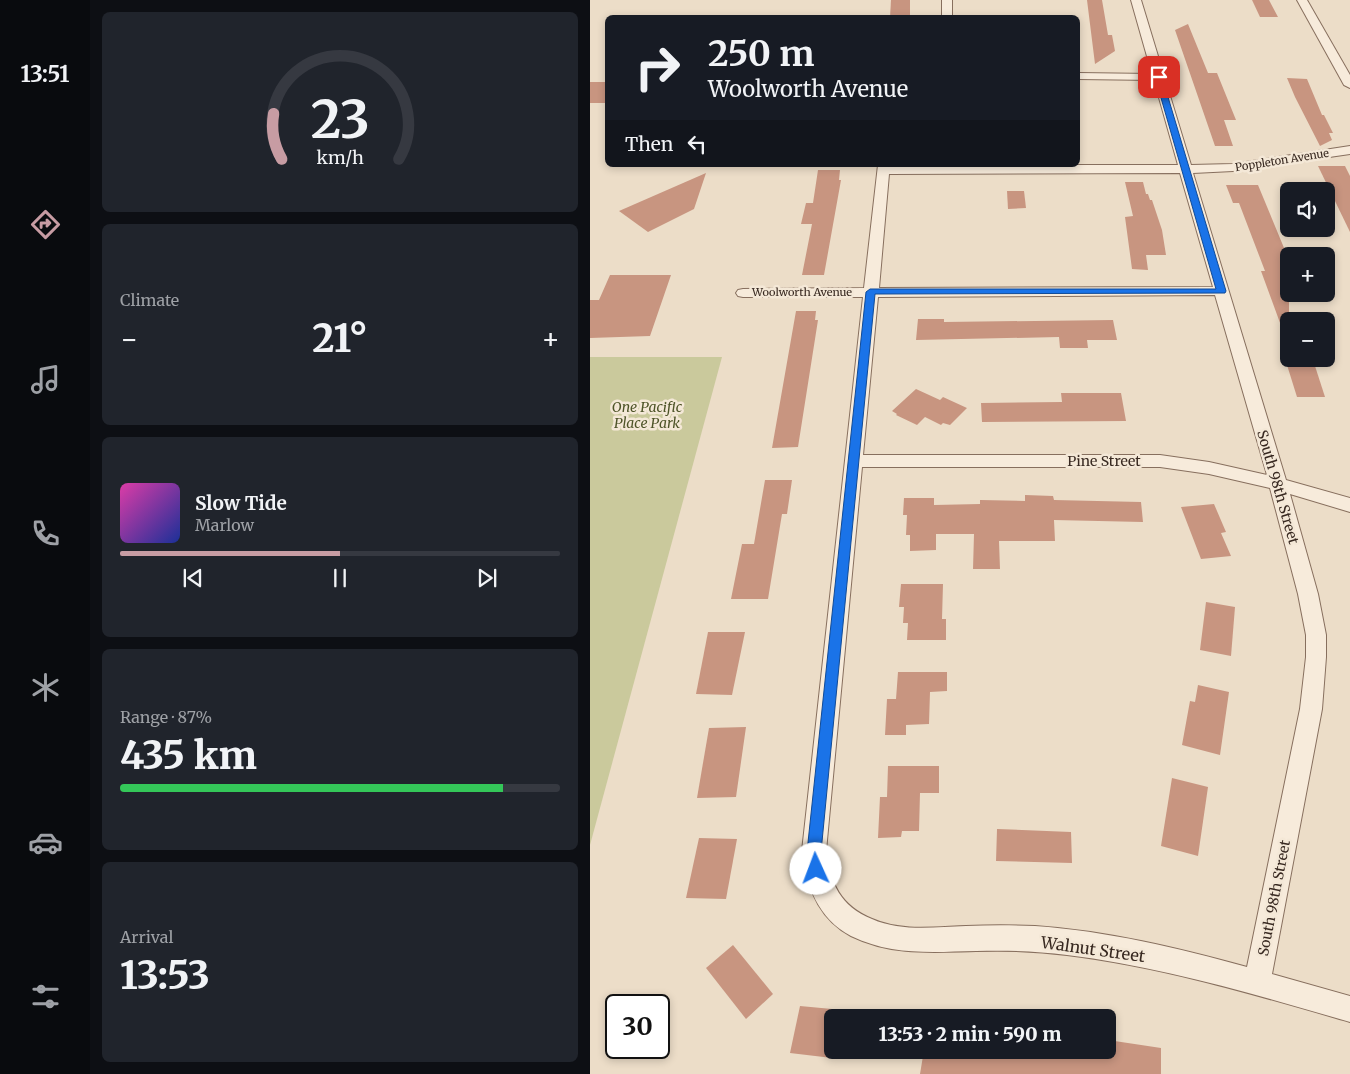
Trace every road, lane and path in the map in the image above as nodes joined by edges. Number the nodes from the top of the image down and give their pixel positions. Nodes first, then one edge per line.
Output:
1 (947, 0) edge
2 (1136, 0) edge
3 (1302, 0) edge
4 (947, 15) edge
5 (1080, 76) edge
6 (1159, 77) junction
7 (1350, 85) edge
8 (1350, 150) edge
9 (883, 167) edge
10 (1186, 169) junction
11 (1222, 291) junction
12 (870, 292) junction
13 (743, 293) dead end
14 (853, 461) junction
15 (1278, 483) junction
16 (1350, 505) edge
17 (1257, 983) junction
18 (1350, 1009) edge

1 - 4 street
2 - 6 street, South 98th Street
3 - 7 street
5 - 6 street
6 - 10 street, South 98th Street
8 - 10 street, Poppleton Avenue
9 - 10 street, Poppleton Avenue
9 - 12 street
10 - 11 street, South 98th Street
11 - 12 street, Woolworth Avenue
11 - 15 street, South 98th Street
12 - 13 street, Woolworth Avenue
12 - 14 street
14 - 15 street, Pine Street
14 - 17 street, Walnut Street
15 - 16 street, Pine Street
15 - 17 street, South 98th Street
17 - 18 street, Walnut Street

